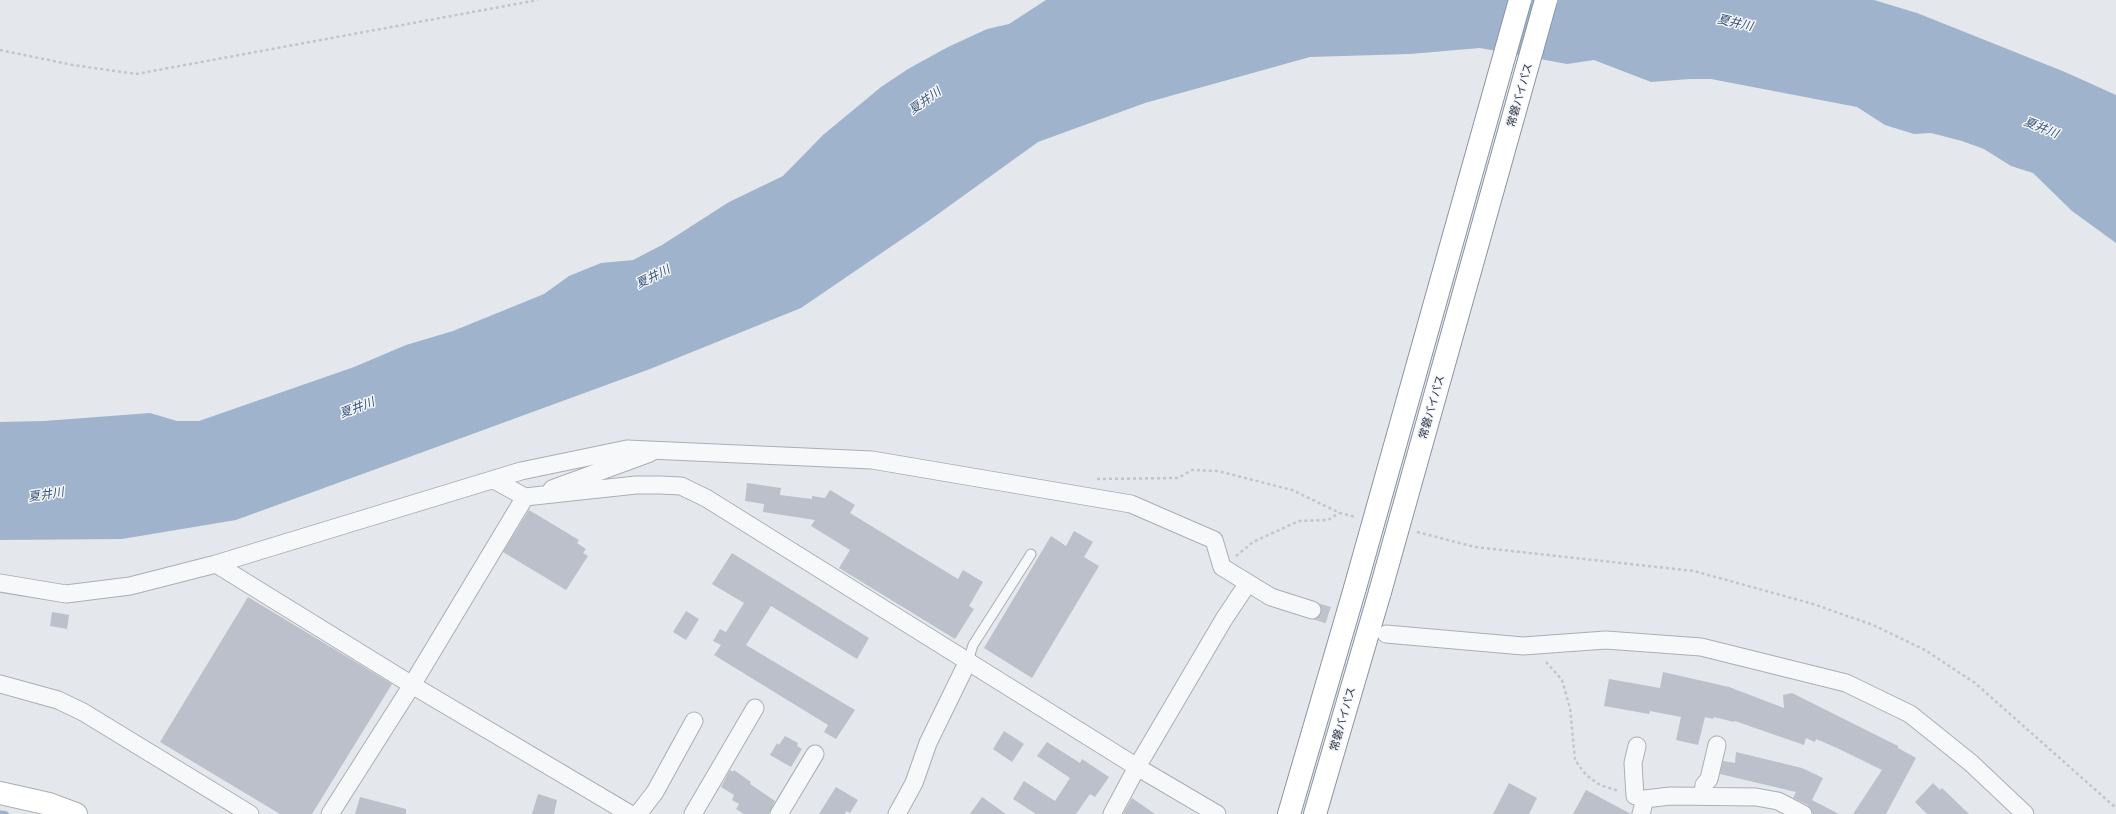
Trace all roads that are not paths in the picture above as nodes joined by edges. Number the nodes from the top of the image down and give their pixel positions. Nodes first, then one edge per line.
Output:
1 (1520, 0) edge
2 (1546, 0) edge
3 (658, 450) junction
4 (494, 480) junction
5 (531, 497) junction
6 (1031, 554) dead end
7 (216, 564) junction
8 (0, 583) edge
9 (1248, 583) junction
10 (1312, 610) tunnel mouth
11 (1386, 634) tunnel mouth
12 (968, 661) junction
13 (0, 684) edge
14 (412, 685) junction
15 (755, 708) dead end
16 (694, 721) dead end
17 (1637, 746) dead end
18 (1717, 746) dead end
19 (815, 754) dead end
20 (1137, 767) junction
21 (0, 793) edge
22 (1635, 796) road end
23 (1703, 796) junction
24 (48, 809) edge
25 (76, 814) edge
26 (250, 814) edge
27 (330, 814) edge
28 (630, 814) edge
29 (638, 814) edge
30 (692, 814) edge
31 (779, 814) edge
32 (897, 814) edge
33 (1112, 814) edge
34 (1217, 814) edge
35 (1289, 814) edge
36 (1315, 814) edge
37 (1641, 814) edge
38 (1803, 814) edge
39 (2025, 814) edge

1 - 35 main road, bridge
2 - 36 main road, 常磐バイパス, bridge
3 - 4 street
3 - 5 street
3 - 9 street
4 - 5 street
4 - 7 street
5 - 12 street
5 - 14 street
6 - 12 lane
7 - 8 street
7 - 14 street
9 - 10 street
9 - 20 street
11 - 39 street
12 - 20 street
12 - 32 street
13 - 26 street
14 - 27 street
14 - 28 street
15 - 30 street
16 - 29 street
17 - 22 street
18 - 23 street
19 - 31 street
20 - 33 street
20 - 34 street
21 - 24 main road
23 - 37 street
23 - 38 street
24 - 25 main road

